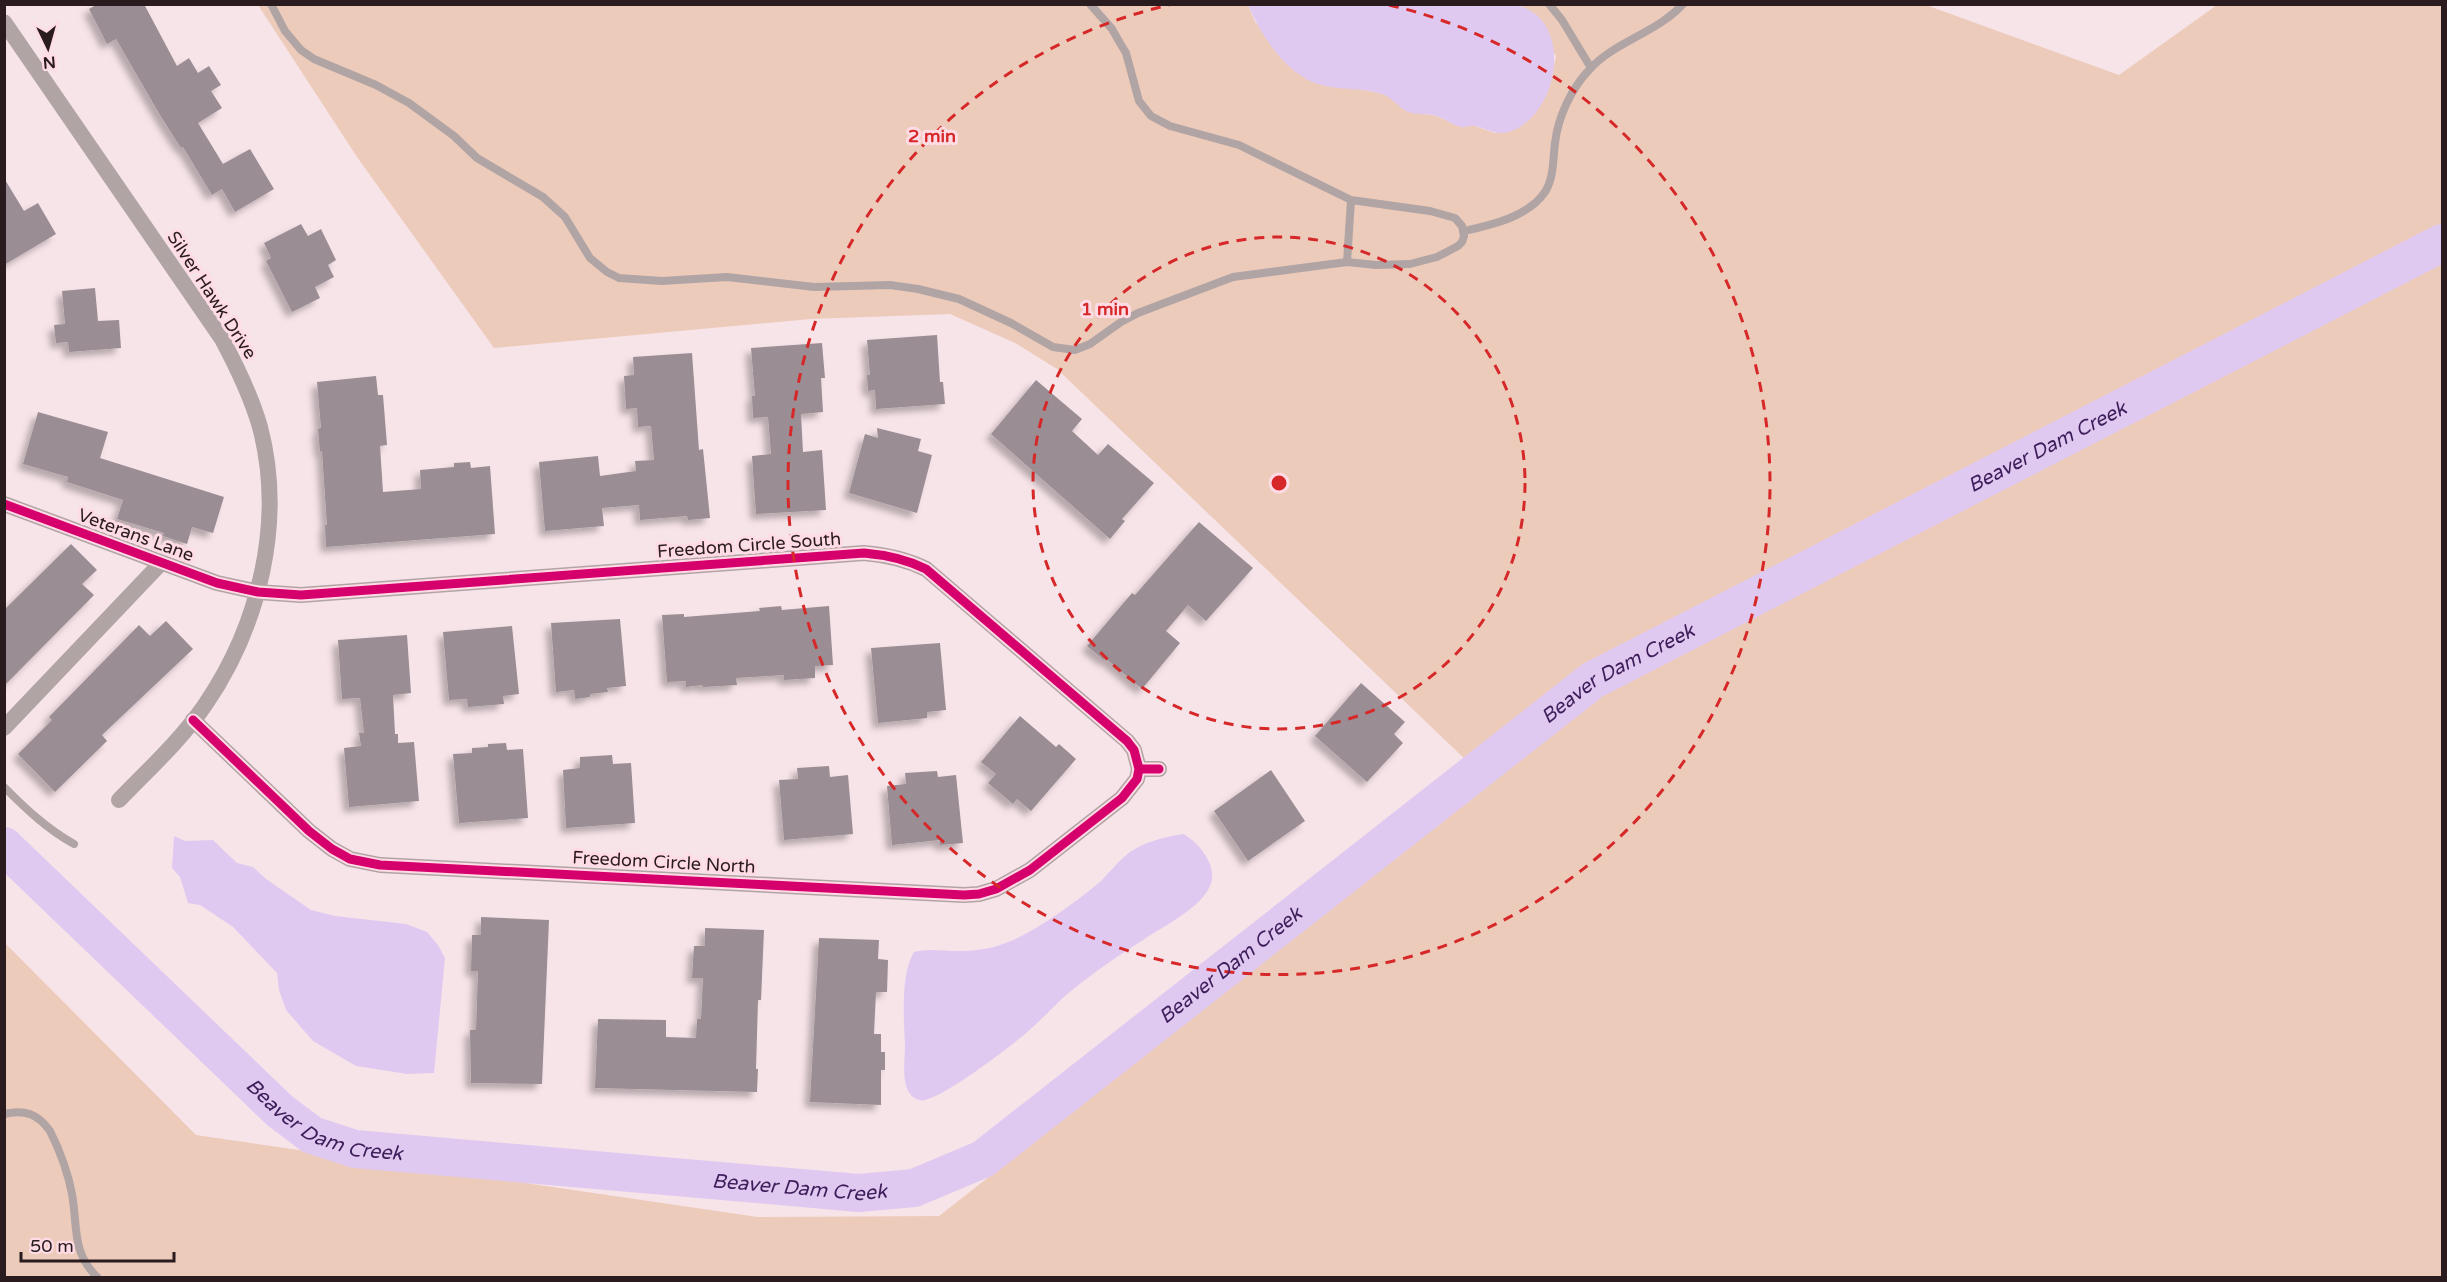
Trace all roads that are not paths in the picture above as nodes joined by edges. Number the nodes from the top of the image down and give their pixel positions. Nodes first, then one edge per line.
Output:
1 (271, 4) edge
2 (1090, 4) edge
3 (1549, 4) edge
4 (1683, 4) edge
5 (4, 22) edge
6 (1591, 68) junction
7 (1351, 200) junction
8 (1464, 231) junction
9 (1347, 262) junction
10 (4, 504) edge
11 (162, 562) junction
12 (258, 592) junction
13 (193, 720) junction
14 (4, 728) edge
15 (1139, 769) junction
16 (1159, 769) dead end
17 (4, 787) edge
18 (119, 800) dead end
19 (74, 844) dead end
20 (4, 1114) edge
21 (98, 1278) edge

1 - 9 lane
2 - 7 lane
3 - 6 lane
4 - 6 lane
5 - 12 street, Silver Hawk Drive
6 - 8 lane
7 - 8 lane
7 - 9 lane
8 - 9 lane
10 - 11 street, Veterans Lane
11 - 12 street, Veterans Lane
11 - 14 street, Veterans Lane
12 - 13 street, Silver Hawk Drive
12 - 15 street, Freedom Circle South
13 - 15 street, Freedom Circle North
13 - 18 street, Silver Hawk Drive
15 - 16 street
17 - 19 lane
20 - 21 lane

